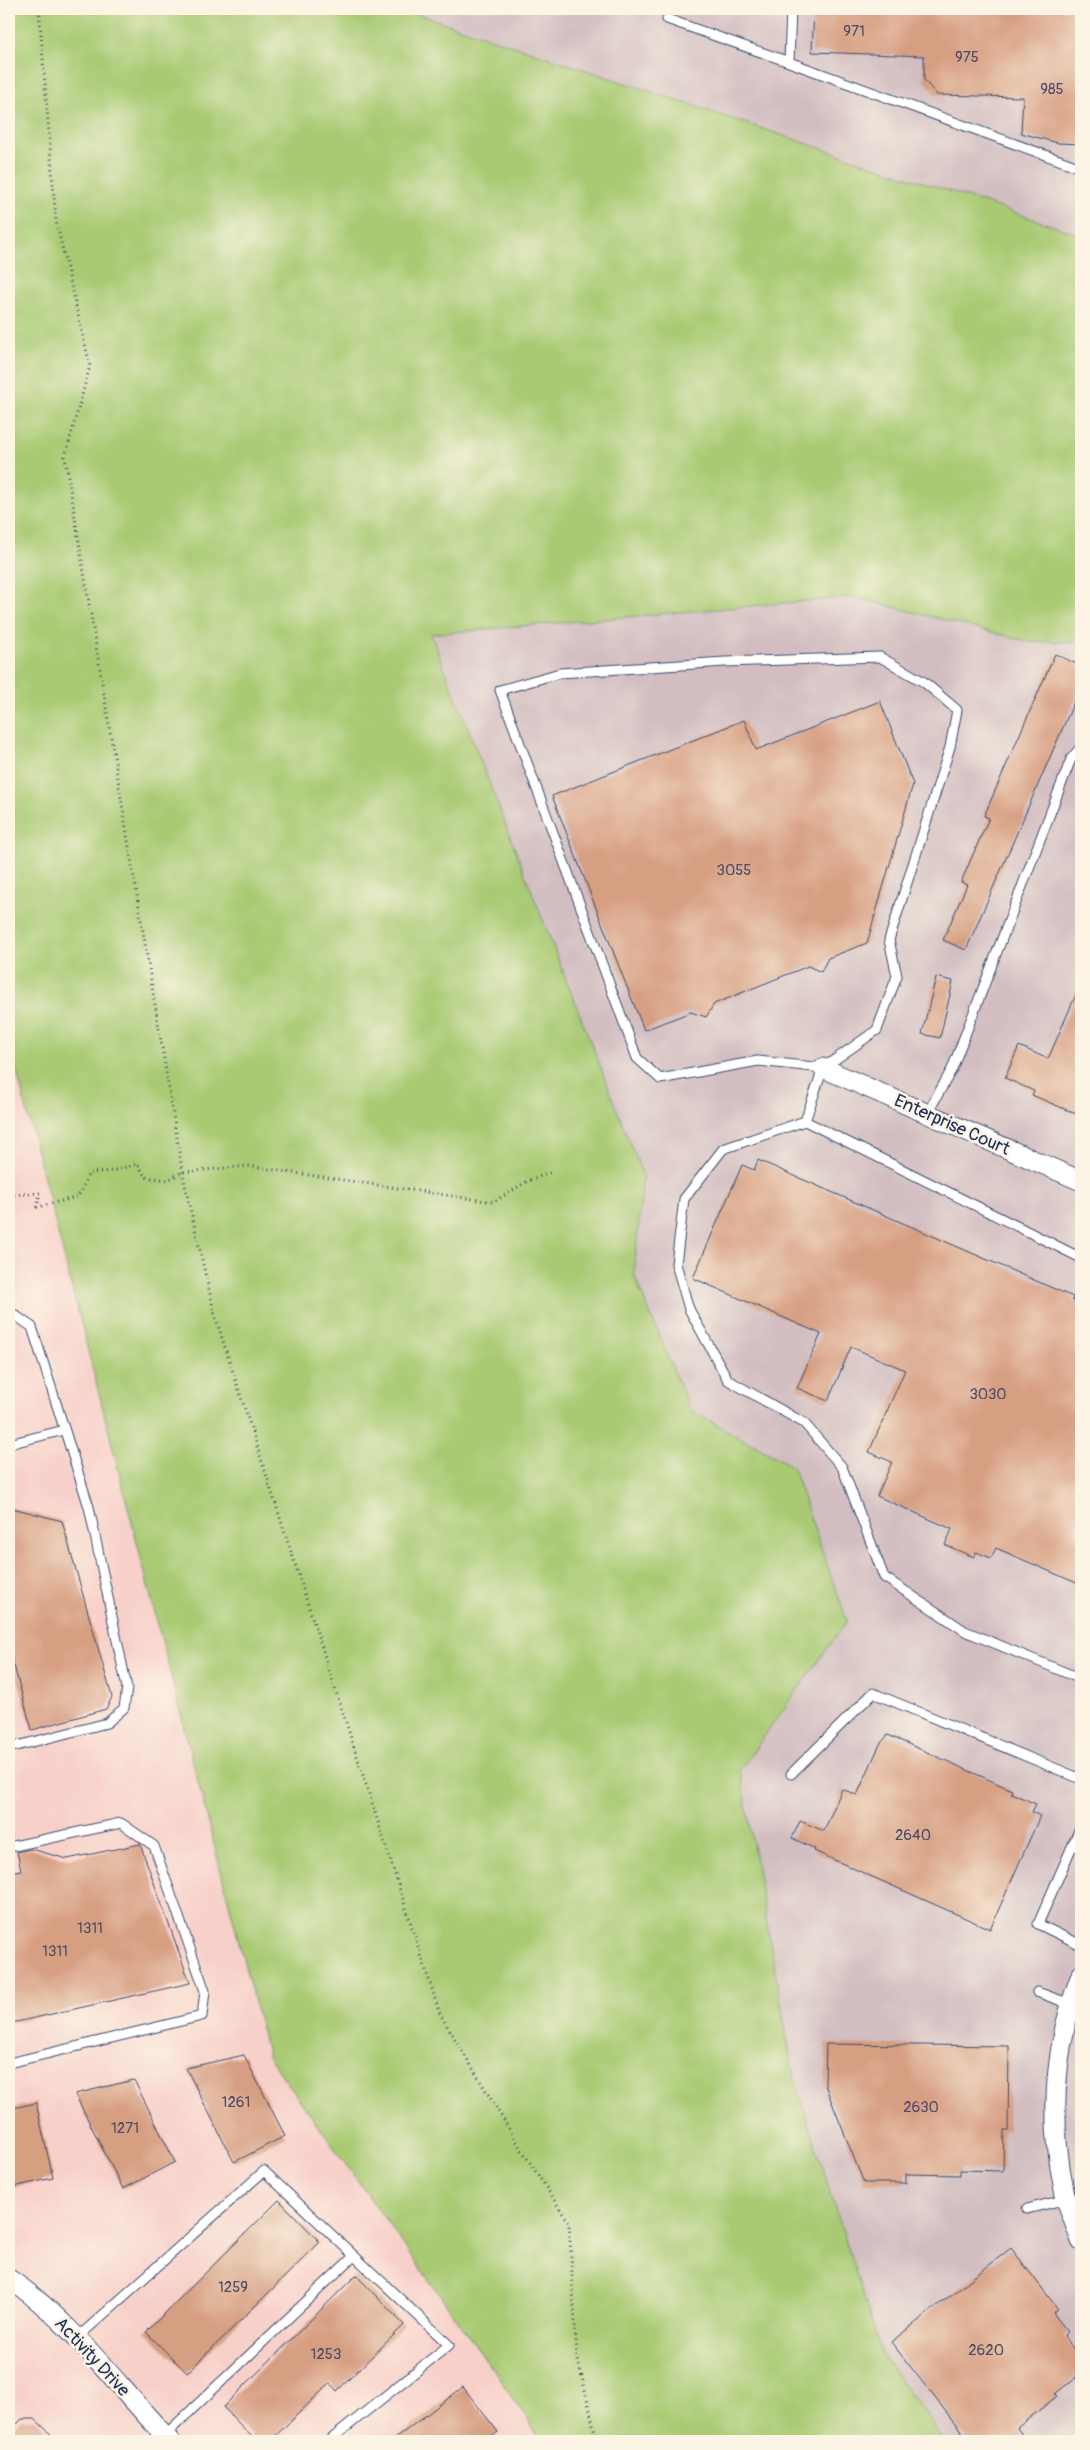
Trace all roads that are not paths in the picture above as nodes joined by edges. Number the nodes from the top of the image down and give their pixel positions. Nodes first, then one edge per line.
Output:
1 (791, 9) edge
2 (667, 19) dead end
3 (789, 62) junction
4 (1081, 168) edge
5 (1081, 747) edge
6 (823, 1068) junction
7 (927, 1114) junction
8 (805, 1121) junction
9 (1081, 1181) edge
10 (1081, 1258) edge
11 (9, 1311) edge
12 (64, 1430) junction
13 (9, 1444) edge
14 (1081, 1679) edge
15 (9, 1748) edge
16 (791, 1774) dead end
17 (1081, 1779) edge
18 (1081, 1826) edge
19 (9, 1847) edge
20 (1081, 1945) edge
21 (1081, 1975) edge
22 (1038, 1992) dead end
23 (1070, 2004) junction
24 (9, 2063) edge
25 (1067, 2200) junction
26 (1027, 2209) dead end
27 (1081, 2241) edge
28 (354, 2256) junction
29 (9, 2278) edge
30 (77, 2339) junction
31 (167, 2438) edge
32 (329, 2441) edge

1 - 3 lane
2 - 3 lane
3 - 4 lane
5 - 7 lane
6 - 6 lane
6 - 7 street, Enterprise Court
6 - 8 lane
7 - 9 street, Enterprise Court
8 - 10 lane
8 - 14 lane
11 - 12 lane
12 - 13 lane
12 - 15 lane
16 - 17 lane
18 - 20 lane
19 - 24 lane
21 - 23 street
22 - 23 lane
23 - 25 street
25 - 26 lane
25 - 27 street
28 - 30 lane
28 - 31 lane
28 - 32 lane
29 - 30 street, Activity Drive
30 - 31 street, Activity Drive

